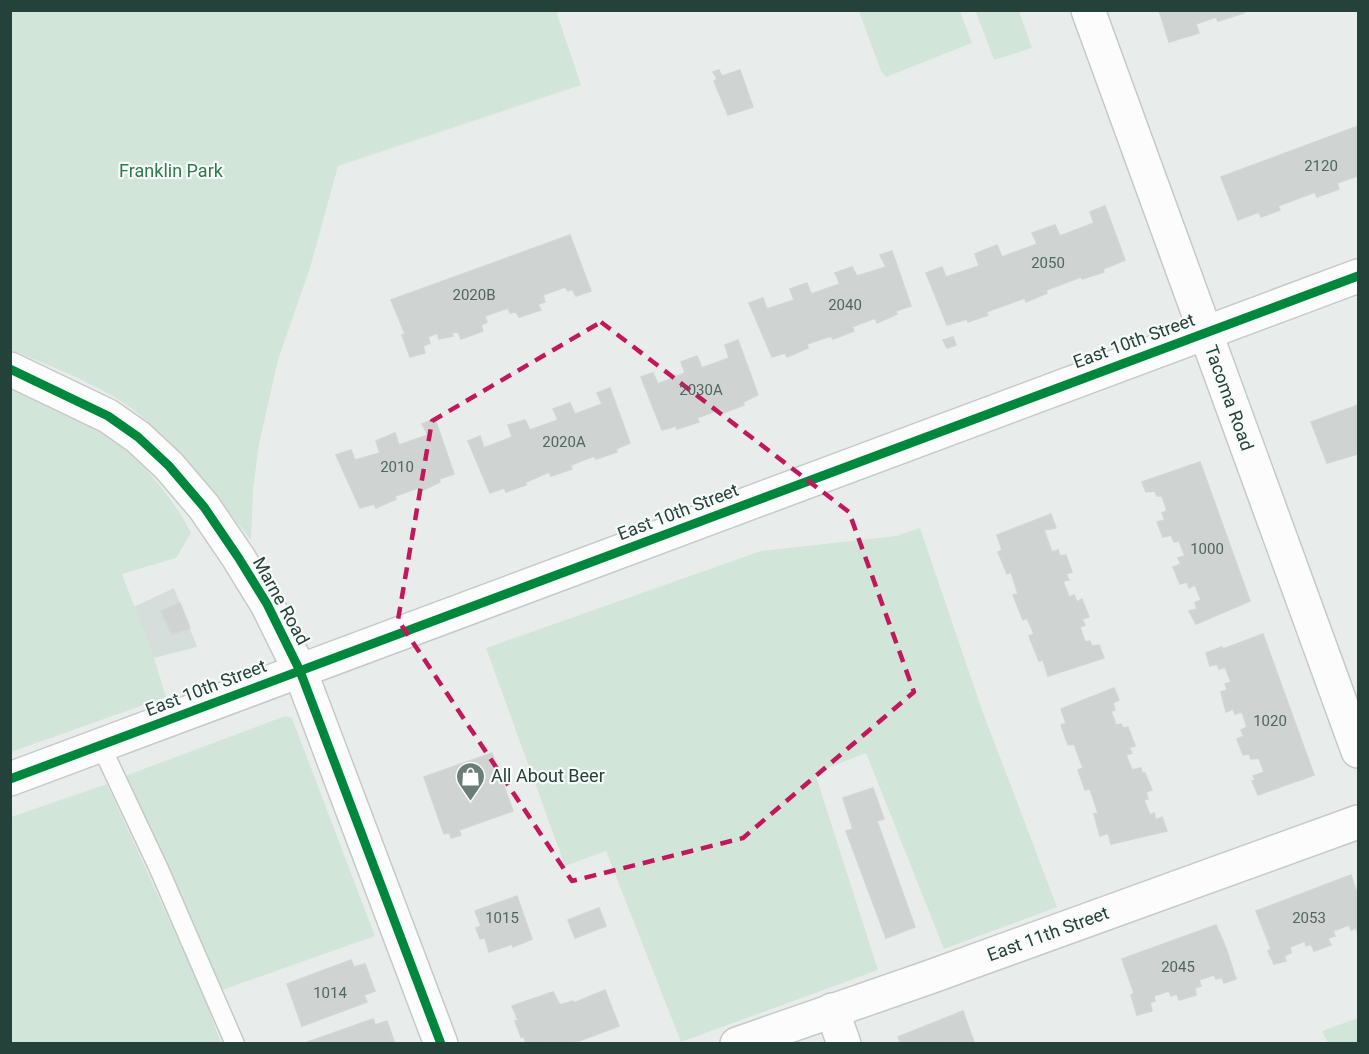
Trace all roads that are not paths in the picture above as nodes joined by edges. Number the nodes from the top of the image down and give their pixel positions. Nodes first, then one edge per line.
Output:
1 (1088, 10) edge
2 (1359, 276) edge
3 (1205, 332) junction
4 (10, 369) edge
5 (300, 671) junction
6 (101, 746) junction
7 (1359, 751) edge
8 (10, 779) edge
9 (1359, 822) edge
10 (832, 1010) junction
11 (235, 1044) edge
12 (441, 1044) edge
13 (737, 1044) edge
14 (844, 1044) edge

1 - 3 street, Tacoma Road
2 - 3 street, East 10th Street
3 - 5 street, East 10th Street
3 - 7 street, Tacoma Road
4 - 5 street, Marne Road
5 - 6 street, East 10th Street
5 - 12 street, Marne Road
6 - 8 street, East 10th Street
6 - 11 lane
9 - 10 street, East 11th Street
10 - 13 street, East 11th Street
10 - 14 street

